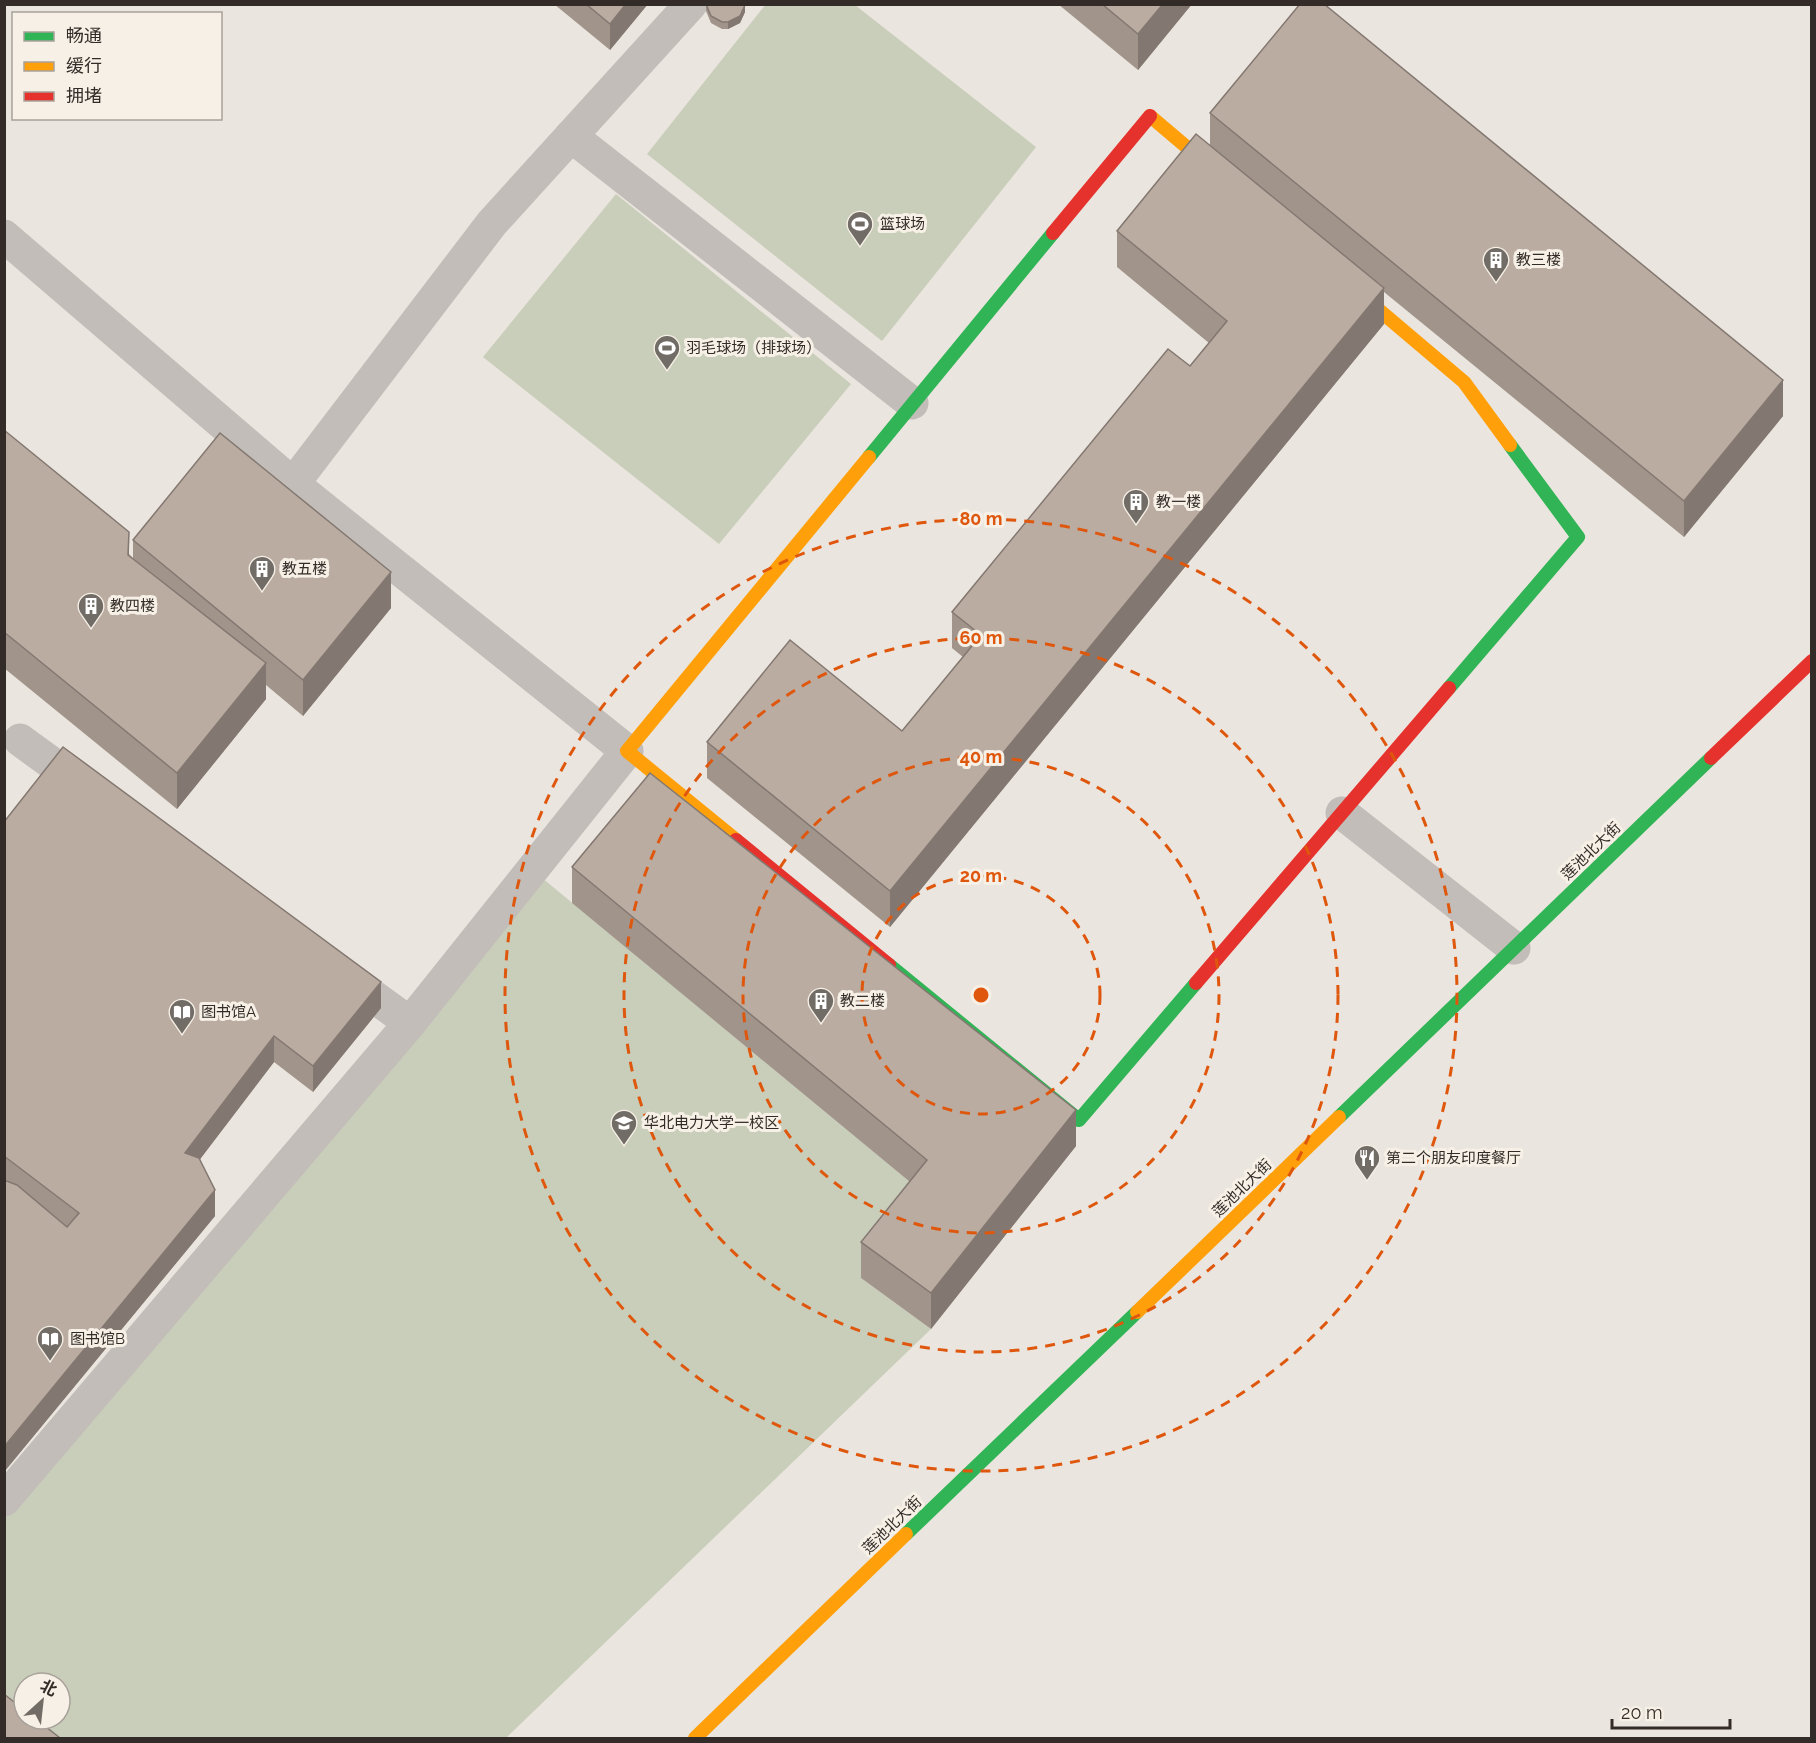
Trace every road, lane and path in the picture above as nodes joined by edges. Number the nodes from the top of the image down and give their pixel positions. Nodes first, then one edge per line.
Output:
1 (692, 4) edge
2 (571, 136) junction
3 (4, 236) edge
4 (912, 403) junction
5 (293, 484) junction
6 (1812, 662) edge
7 (10, 742) edge
8 (627, 751) junction
9 (106, 802) edge
10 (1342, 813) junction
11 (1514, 948) junction
12 (324, 961) edge
13 (410, 1023) junction
14 (4, 1500) edge
15 (695, 1738) edge

1 - 2 street
2 - 4 street
2 - 5 street
3 - 5 street
4 - 8 street
4 - 10 street
5 - 8 street
6 - 11 street, 莲池北大街
7 - 9 street
8 - 10 street
8 - 13 street
10 - 11 street
11 - 15 street, 莲池北大街
12 - 13 street
13 - 14 street

